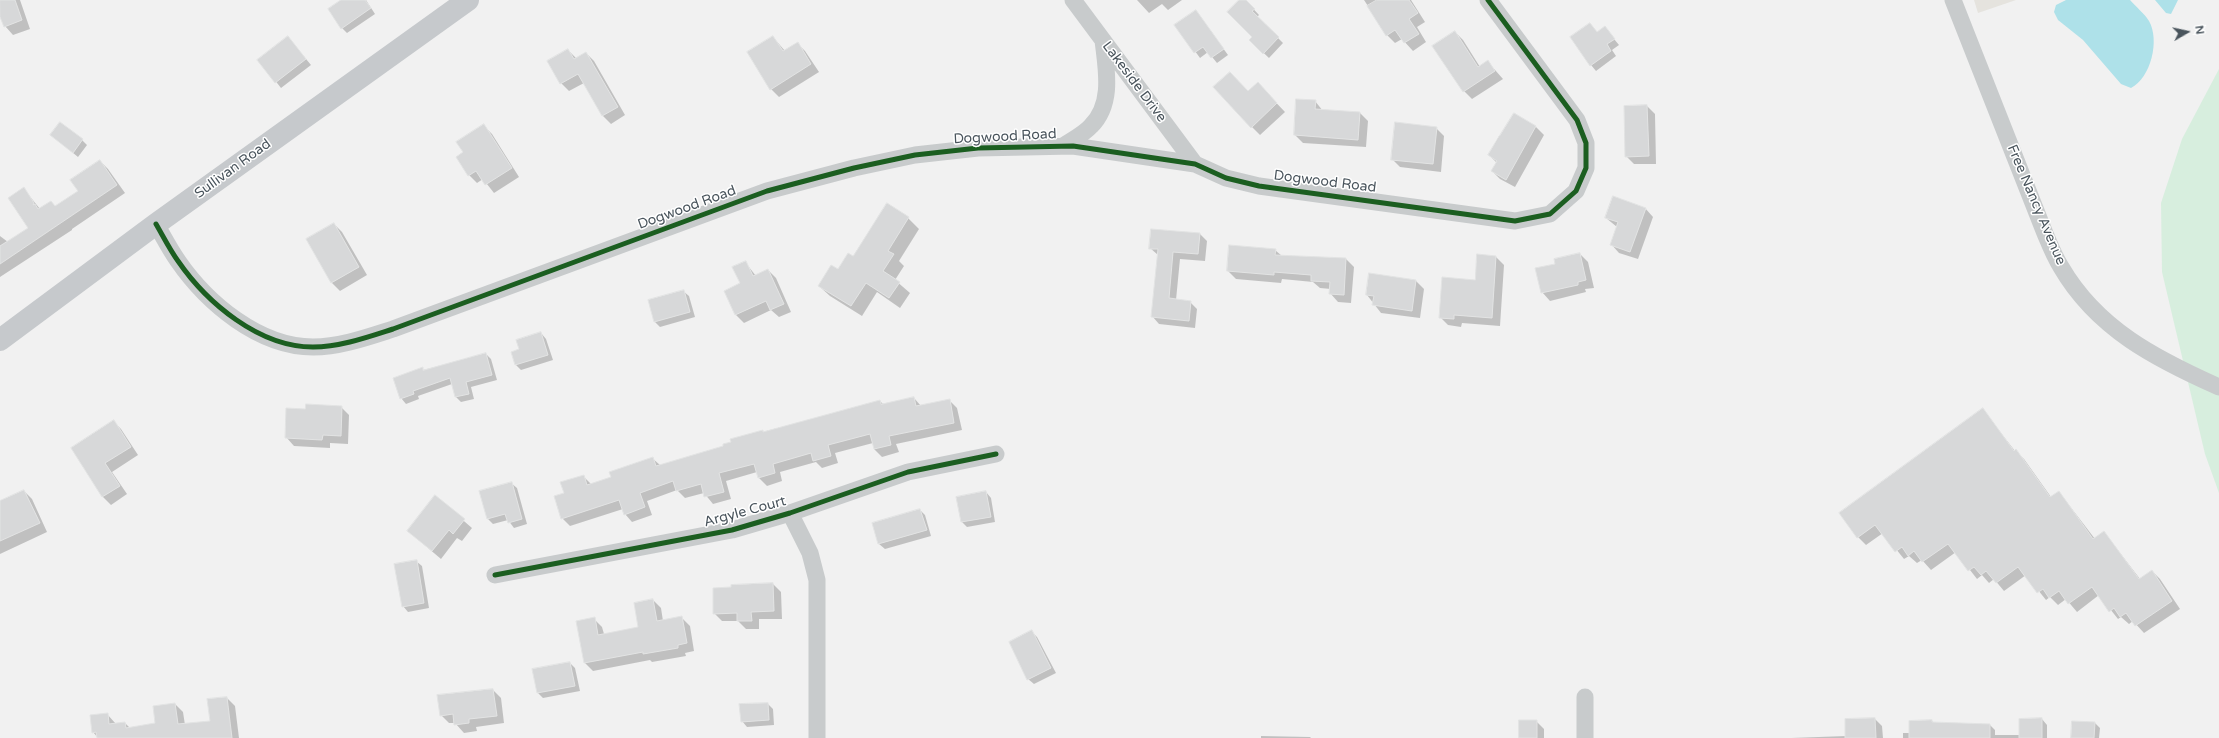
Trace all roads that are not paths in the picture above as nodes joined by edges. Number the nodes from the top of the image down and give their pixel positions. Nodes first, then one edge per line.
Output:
1 (468, 0) edge
2 (1073, 0) edge
3 (1488, 0) edge
4 (1953, 0) edge
5 (1103, 40) junction
6 (1063, 146) junction
7 (1195, 164) junction
8 (156, 224) junction
9 (0, 340) edge
10 (2219, 387) edge
11 (996, 454) dead end
12 (790, 513) junction
13 (495, 575) dead end
14 (1585, 697) dead end
15 (817, 738) edge
16 (1585, 738) edge

1 - 8 main road, Sullivan Road
2 - 5 street, Lakeside Drive
3 - 7 street, Dogwood Road
4 - 10 street, Free Nancy Avenue
5 - 6 street
5 - 7 street, Lakeside Drive
6 - 7 street, Dogwood Road
6 - 8 street, Dogwood Road
8 - 9 main road, Sullivan Road
11 - 12 street, Argyle Court
12 - 13 street, Argyle Court
12 - 15 street, Argyle Court
14 - 16 street

